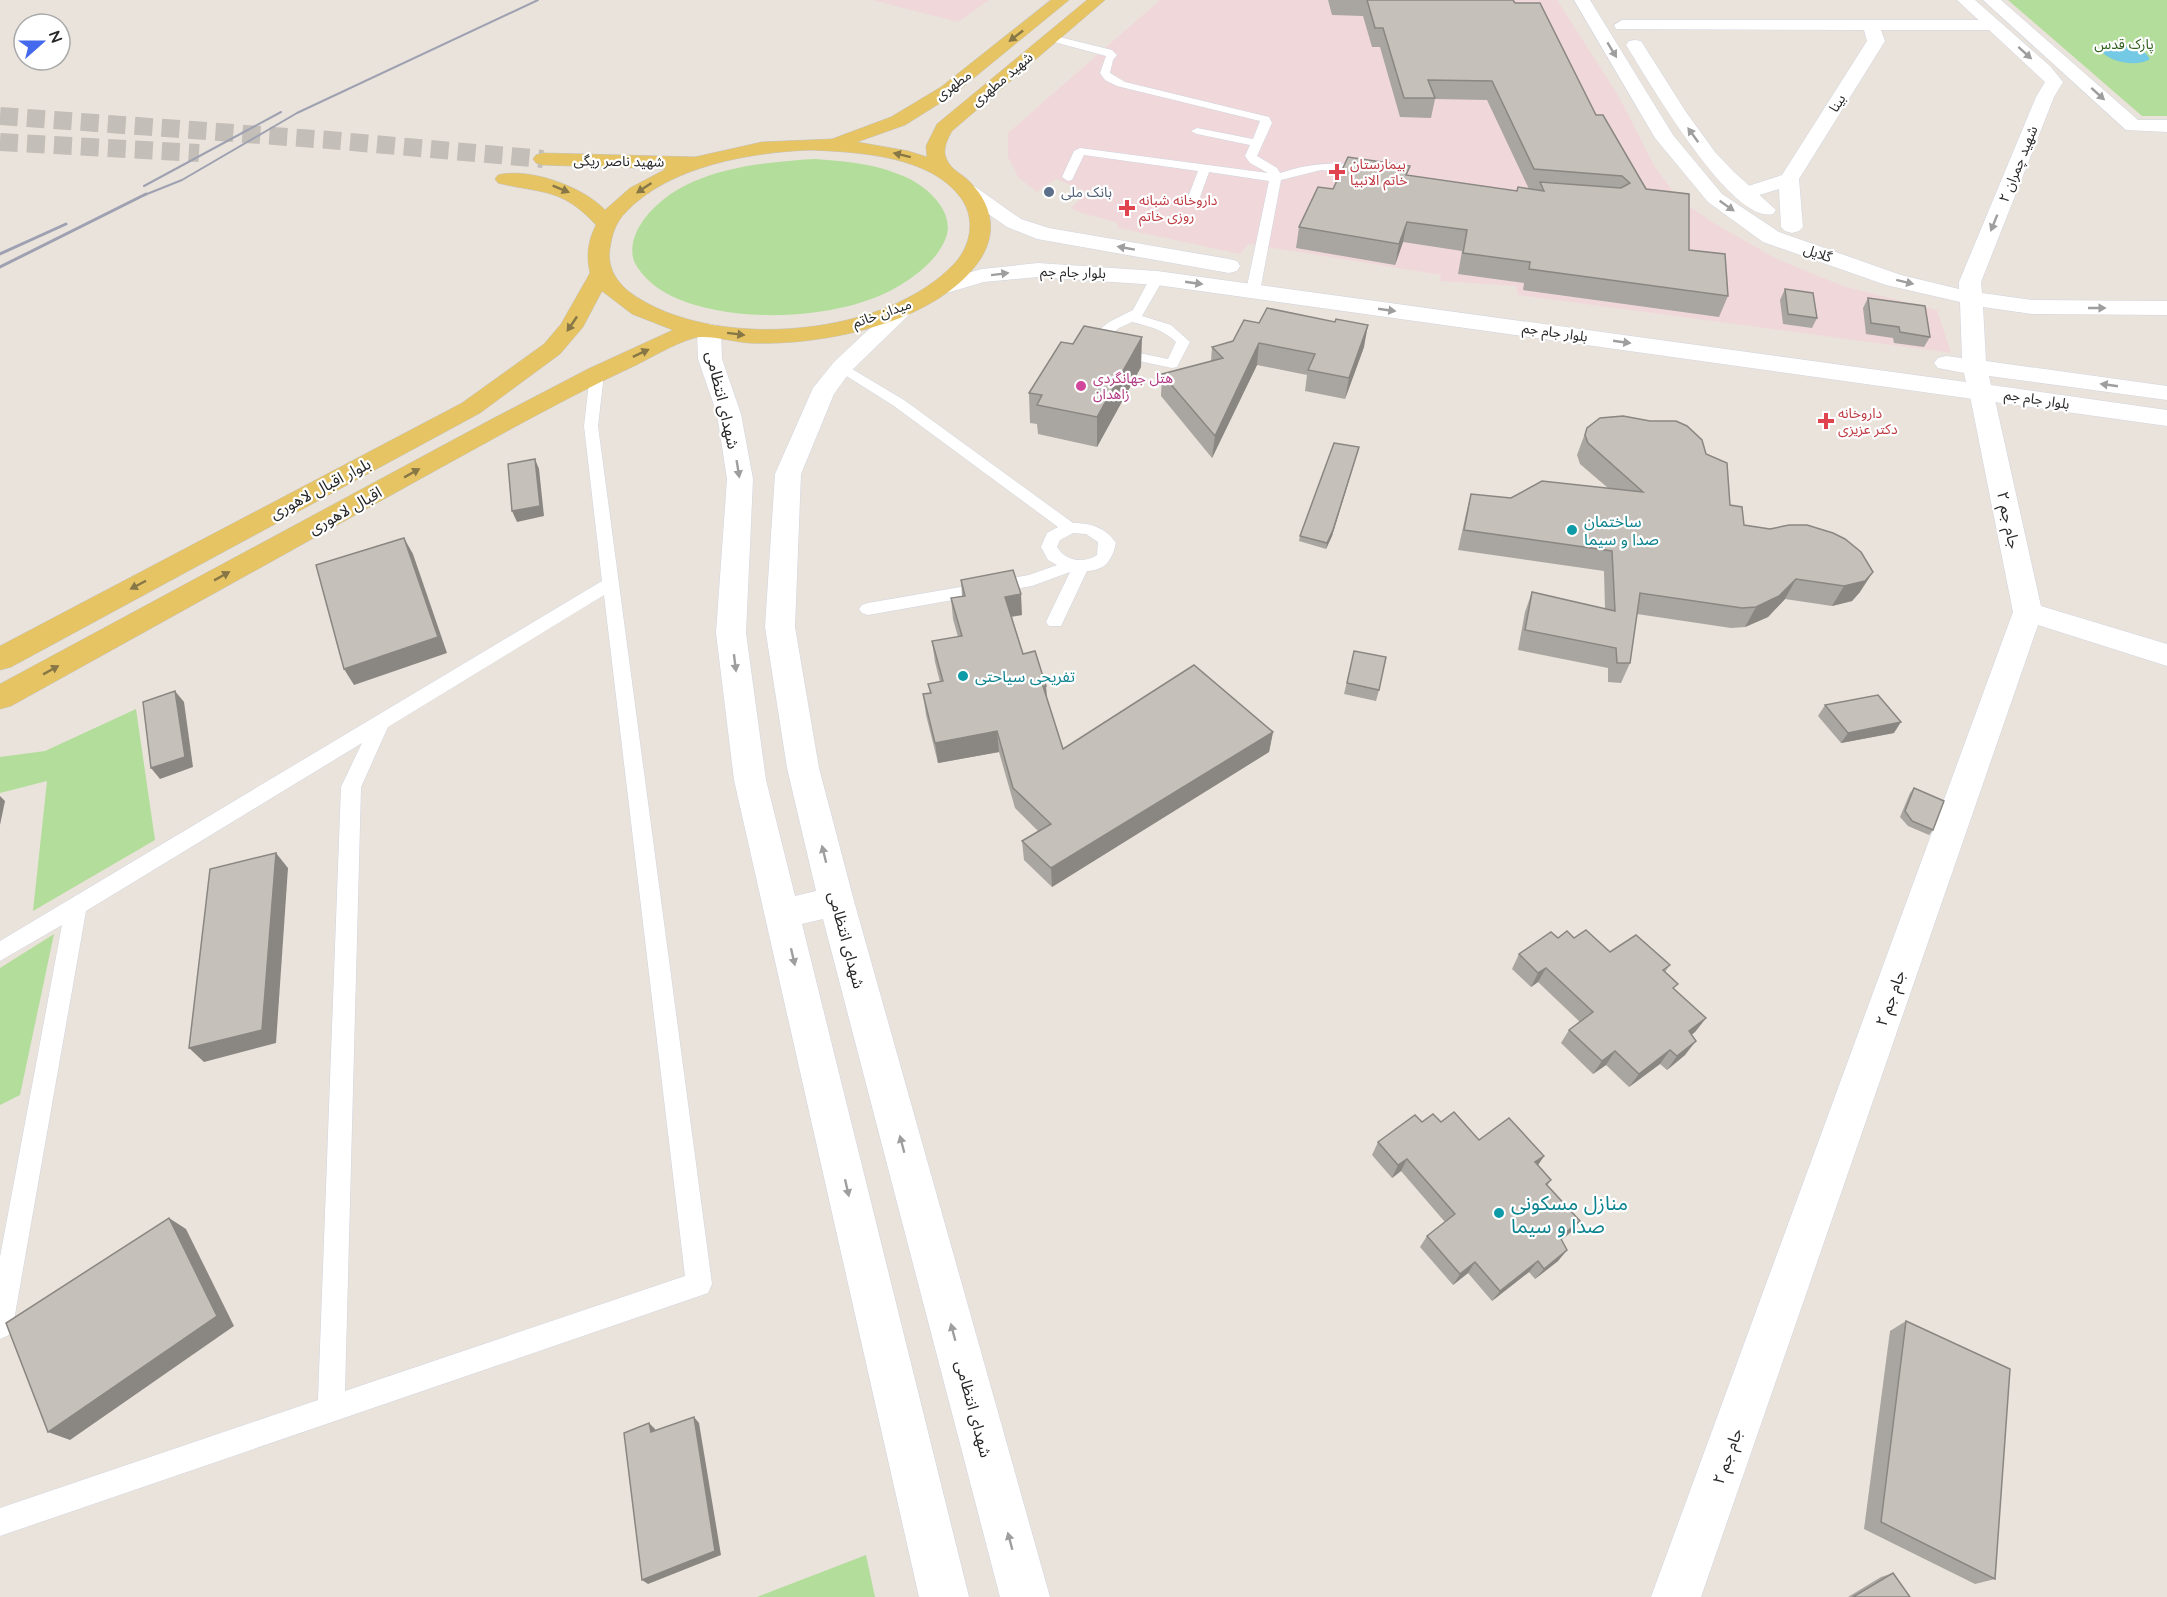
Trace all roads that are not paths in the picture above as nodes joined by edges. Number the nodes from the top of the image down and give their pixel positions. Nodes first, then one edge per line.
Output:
1 (1061, 0) edge
2 (1098, 0) edge
3 (1582, 0) edge
4 (1965, 0) edge
5 (1991, 0) edge
6 (1787, 8) dead end
7 (1802, 25) junction
8 (1871, 26) junction
9 (1994, 26) junction
10 (1051, 38) junction
11 (2167, 126) edge
12 (1197, 131) dead end
13 (1257, 143) junction
14 (830, 144) junction
15 (543, 159) tunnel mouth
16 (696, 163) junction
17 (1205, 168) junction
18 (944, 172) junction
19 (1380, 172) edge
20 (1068, 177) dead end
21 (1275, 178) junction
22 (505, 179) dead end
23 (1789, 179) junction
24 (968, 190) junction
25 (1743, 194) junction
26 (1193, 200) dead end
27 (606, 223) junction
28 (1792, 227) junction
29 (601, 273) junction
30 (1157, 278) junction
31 (1255, 281) junction
32 (943, 286) junction
33 (1398, 289) dead end
34 (1970, 290) junction
35 (2167, 290) edge
36 (905, 308) junction
37 (2167, 308) edge
38 (1131, 318) junction
39 (701, 330) junction
40 (1927, 360) dead end
41 (842, 367) junction
42 (597, 374) junction
43 (1978, 378) junction
44 (2167, 393) edge
45 (2167, 418) edge
46 (1070, 528) junction
47 (1076, 566) junction
48 (610, 584) junction
49 (868, 609) dead end
50 (2028, 612) junction
51 (1055, 622) dead end
52 (2167, 655) edge
53 (0, 658) edge
54 (0, 698) edge
55 (381, 722) junction
56 (836, 902) junction
57 (76, 906) junction
58 (783, 914) junction
59 (0, 952) edge
60 (0, 1326) edge
61 (331, 1409) junction
62 (0, 1522) edge
63 (944, 1597) edge
64 (1025, 1597) edge
65 (1677, 1597) edge

1 -> 14 main road, مطهری
2 - 10 main road, شهید مطهری
3 -> 34 street, گلایل
4 - 9 street, شهید چمران ۲
5 -> 11 street
6 - 7 street
7 - 8 street
25 -> 7 street, گلایل
8 - 9 street
8 - 23 street, بینا
9 -> 34 street, شهید چمران ۲
10 - 13 lane
10 - 18 main road, شهید مطهری
12 - 13 lane
13 - 21 lane
14 - 16 main road, میدان خاتم
18 -> 14 main road, میدان خاتم
15 - 16 main road, شهید ناصر ریگی
16 -> 27 main road, میدان خاتم
17 - 20 lane
17 - 21 lane
17 - 26 lane
18 - 24 main road, میدان خاتم
19 - 21 lane
21 - 31 lane
22 -> 27 main road, شهید ناصر ریگی
23 - 25 street
23 - 28 street
31 -> 24 street, بلوار جام جم
24 - 32 main road, میدان خاتم
25 - 28 street, گلایل
27 - 29 main road, میدان خاتم
28 - 34 street, گلایل
29 - 39 main road, میدان خاتم
29 -> 53 main road, بلوار اقبال لاهوری
30 -> 31 street, بلوار جام جم
32 -> 30 street, بلوار جام جم
30 - 38 lane
31 - 33 street, بلوار جام جم
31 -> 43 street, بلوار جام جم
32 - 36 main road, میدان خاتم
34 - 35 street, گلایل
34 -> 37 street, گلایل
34 - 43 street, شهید چمران ۲
39 -> 36 main road, میدان خاتم
36 - 41 street, شهدای انتظامی
38 - 38 lane
42 -> 39 main road, اقبال لاهوری
39 -> 58 street, شهدای انتظامی
40 - 43 street, بلوار جام جم
41 - 46 lane
56 -> 41 street, شهدای انتظامی
42 - 48 lane
54 -> 42 main road, اقبال لاهوری
44 -> 43 street, بلوار جام جم
43 - 45 street, بلوار جام جم
43 - 50 street, جام جم ۲
46 - 47 lane
46 - 47 lane
47 - 49 lane
47 - 51 lane
48 - 55 lane
48 - 61 lane
50 - 52 street
50 - 65 street, جام جم ۲
55 - 57 lane
55 - 61 lane
56 - 58 street
64 -> 56 street, شهدای انتظامی
57 - 59 lane
57 - 60 lane
58 -> 63 street, شهدای انتظامی
61 - 62 lane

